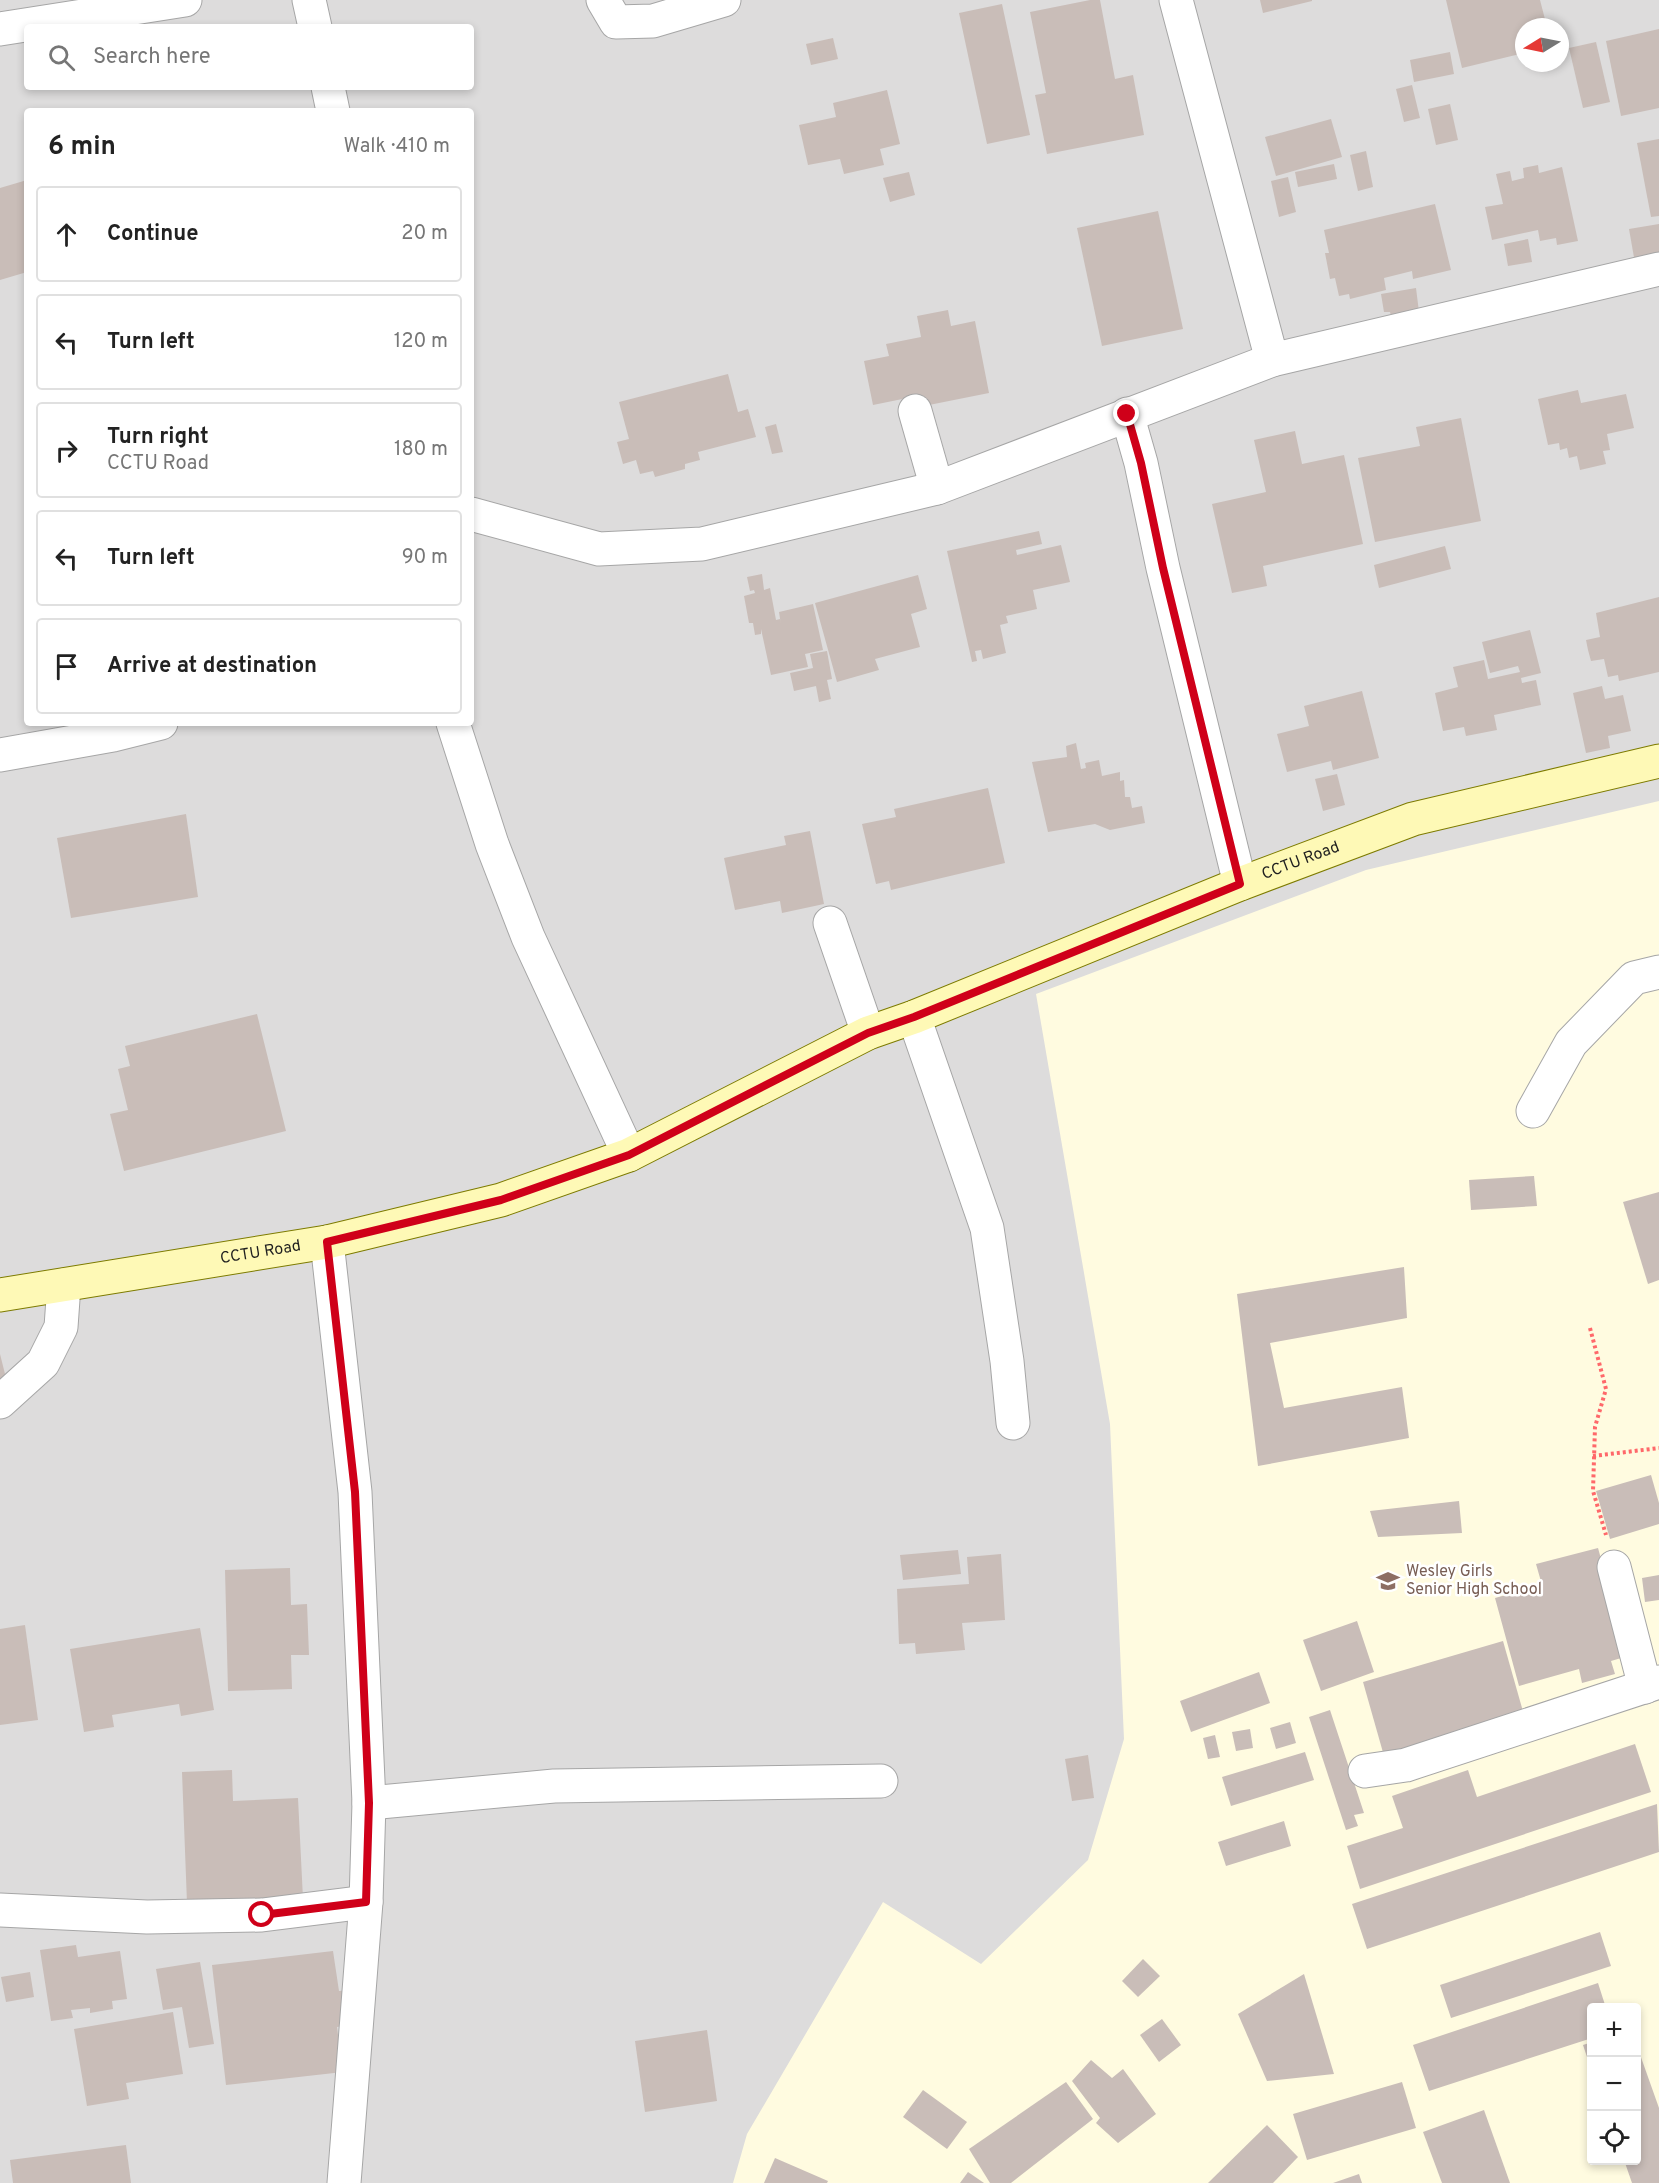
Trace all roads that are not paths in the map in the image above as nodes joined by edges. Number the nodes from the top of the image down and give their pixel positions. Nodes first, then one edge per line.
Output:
1 (185, 0) edge
2 (309, 0) edge
3 (603, 0) edge
4 (724, 0) edge
5 (1176, 0) edge
6 (37, 24) edge
7 (314, 24) edge
8 (24, 26) edge
9 (0, 30) edge
10 (329, 90) edge
11 (332, 108) edge
12 (1659, 269) edge
13 (1272, 360) junction
14 (915, 411) dead end
15 (1127, 414) junction
16 (937, 488) junction
17 (474, 515) edge
18 (149, 726) edge
19 (454, 726) edge
20 (0, 755) edge
21 (1659, 761) edge
22 (1240, 884) junction
23 (830, 923) dead end
24 (1659, 972) edge
25 (914, 1017) junction
26 (868, 1033) junction
27 (1533, 1111) dead end
28 (629, 1155) junction
29 (327, 1242) junction
30 (64, 1285) junction
31 (0, 1296) edge
32 (0, 1402) edge
33 (1013, 1423) dead end
34 (1614, 1568) road end
35 (1652, 1685) edge
36 (1365, 1771) dead end
37 (881, 1780) dead end
38 (369, 1803) junction
39 (366, 1902) junction
40 (0, 1910) edge
41 (344, 2183) edge

1 - 6 street
2 - 7 street
3 - 4 street
5 - 13 street
8 - 9 street
10 - 11 street
12 - 13 street
13 - 15 street
14 - 16 street
15 - 16 street
15 - 22 street
16 - 17 street
18 - 20 street
19 - 28 street
21 - 22 street, CCTU Road
22 - 25 street, CCTU Road
23 - 26 street
24 - 27 street
25 - 26 street, CCTU Road
25 - 33 street
26 - 28 street, CCTU Road
28 - 29 street, CCTU Road
29 - 30 street, CCTU Road
29 - 38 street
30 - 31 street, CCTU Road
30 - 32 street
34 - 35 street
35 - 36 street
37 - 38 street
38 - 39 street
39 - 40 street
39 - 41 street

